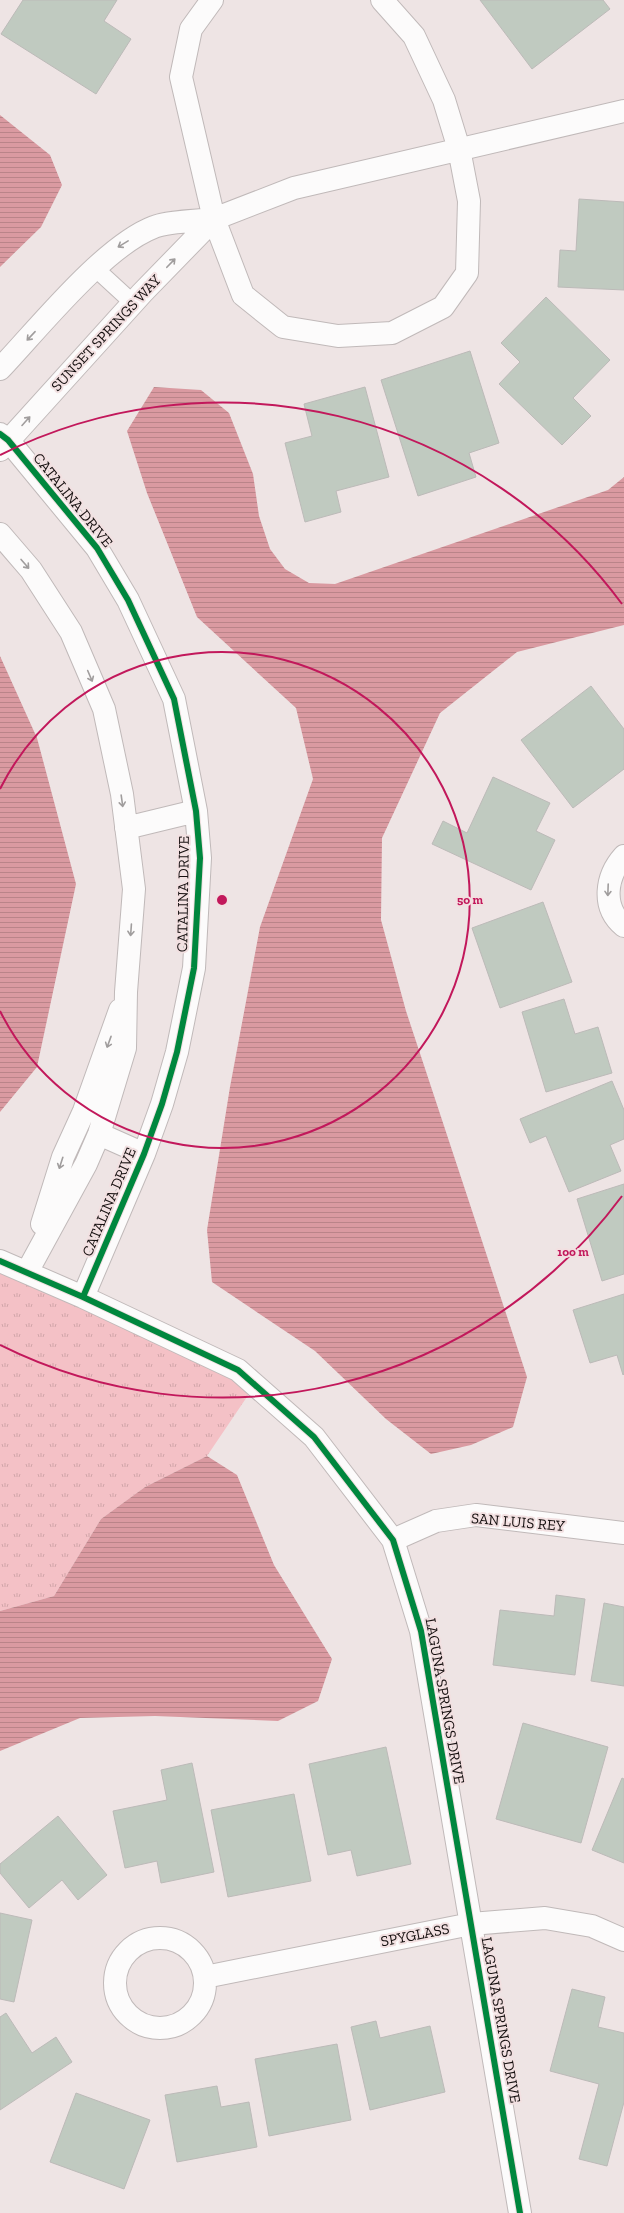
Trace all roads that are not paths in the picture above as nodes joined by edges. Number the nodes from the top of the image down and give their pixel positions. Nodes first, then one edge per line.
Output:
1 (212, 0) edge
2 (382, 0) edge
3 (624, 111) edge
4 (459, 150) junction
5 (214, 219) junction
6 (96, 269) junction
7 (133, 303) junction
8 (0, 369) edge
9 (3, 441) edge
10 (0, 534) edge
11 (196, 811) junction
12 (126, 828) junction
13 (624, 856) edge
14 (624, 926) edge
15 (126, 992) junction
16 (99, 1134) junction
17 (144, 1154) junction
18 (0, 1260) edge
19 (27, 1272) junction
20 (83, 1297) junction
21 (624, 1533) edge
22 (392, 1540) junction
23 (471, 1924) junction
24 (624, 1940) edge
25 (205, 1977) junction
26 (520, 2213) edge

1 - 5 street
2 - 4 street
3 - 4 street, SUNSET SPRINGS WAY
4 - 5 street, SUNSET SPRINGS WAY
4 - 5 street
5 -> 6 street, SUNSET SPRINGS WAY
7 -> 5 street, SUNSET SPRINGS WAY
6 - 7 lane
6 -> 8 street, SUNSET SPRINGS WAY
9 -> 7 street, SUNSET SPRINGS WAY
9 - 11 street, CATALINA DRIVE
10 -> 12 street
11 - 12 street
11 - 17 street, CATALINA DRIVE
12 -> 15 street
13 -> 14 street
15 - 16 street
15 -> 19 street
16 - 17 street
16 - 19 street
17 - 20 street, CATALINA DRIVE
18 - 19 street, LAGUNA SPRINGS DRIVE
19 - 20 street, LAGUNA SPRINGS DRIVE
20 - 22 street, LAGUNA SPRINGS DRIVE
21 - 22 street, SAN LUIS REY
22 - 23 street, LAGUNA SPRINGS DRIVE
23 - 24 street, SPYGLASS
23 - 25 street, SPYGLASS
23 - 26 street, LAGUNA SPRINGS DRIVE
25 - 25 street

